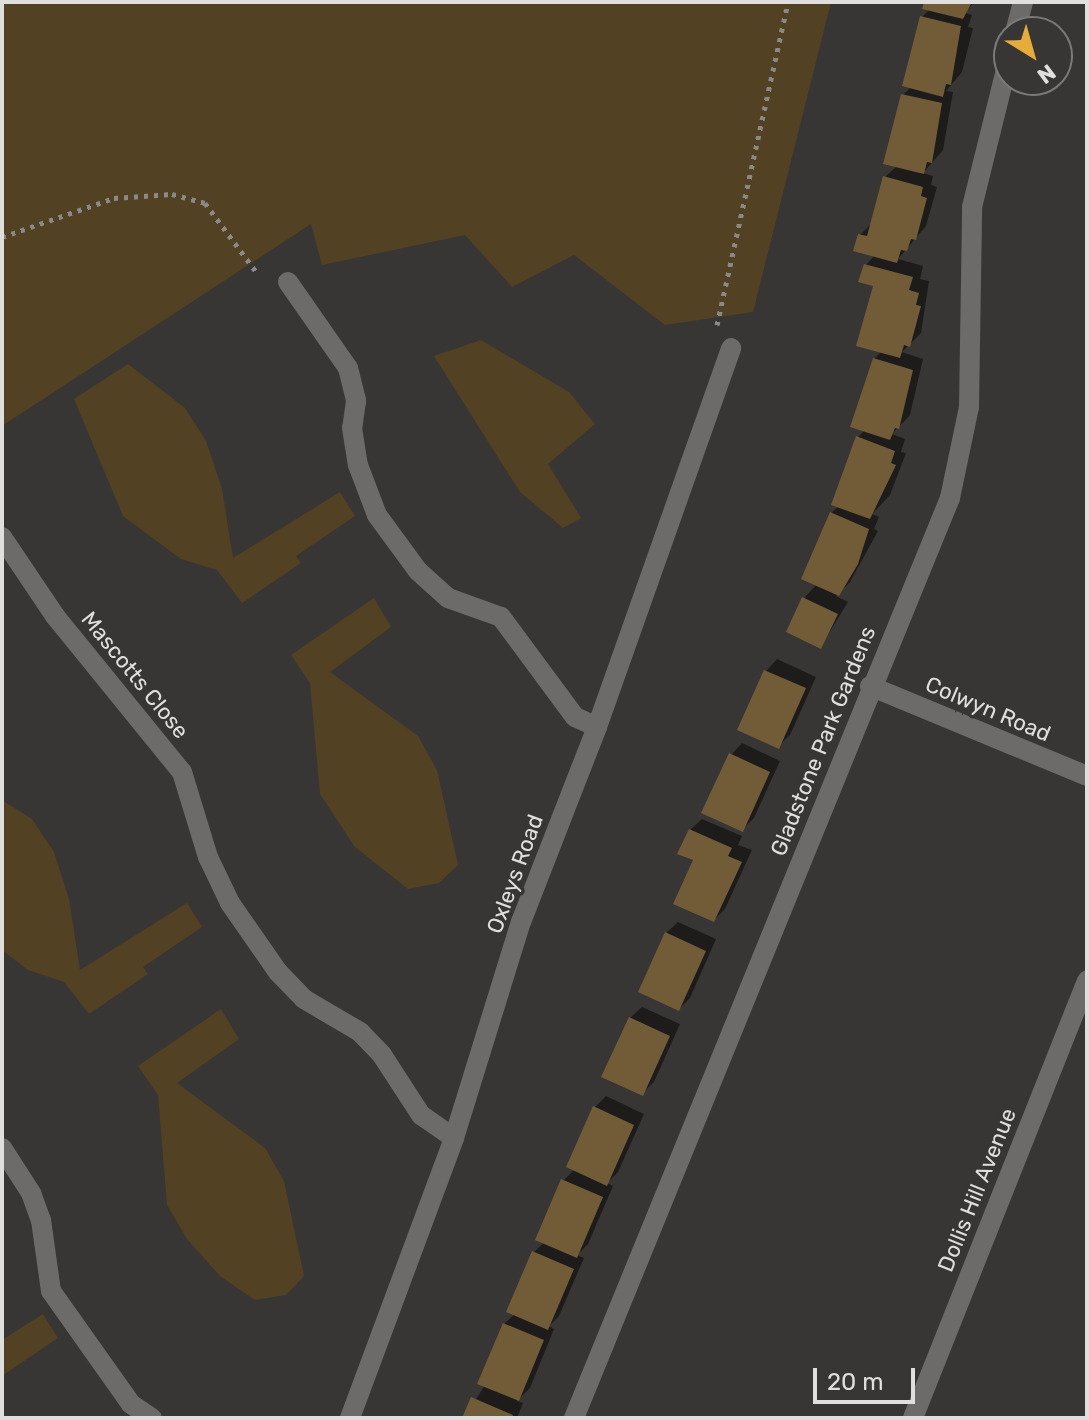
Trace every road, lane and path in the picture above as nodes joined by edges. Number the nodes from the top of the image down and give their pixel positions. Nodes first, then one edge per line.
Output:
1 (788, 2) edge
2 (999, 96) edge
3 (2, 237) edge
4 (257, 273) dead end
5 (288, 282) dead end
6 (731, 348) joint
7 (2, 537) edge
8 (870, 686) junction
9 (597, 727) junction
10 (1087, 776) edge
11 (1087, 980) edge
12 (454, 1138) junction
13 (2, 1148) edge
14 (152, 1418) edge
15 (350, 1418) edge
16 (574, 1418) edge
17 (913, 1418) edge

1 - 6 path
2 - 8 street, Gladstone Park Gardens
3 - 4 path
5 - 9 street
6 - 9 street, Oxleys Road
7 - 12 street, Mascotts Close
8 - 10 street, Colwyn Road
8 - 16 street, Gladstone Park Gardens
9 - 12 street, Oxleys Road
11 - 17 street, Dollis Hill Avenue
12 - 15 street, Oxleys Road
13 - 14 street

